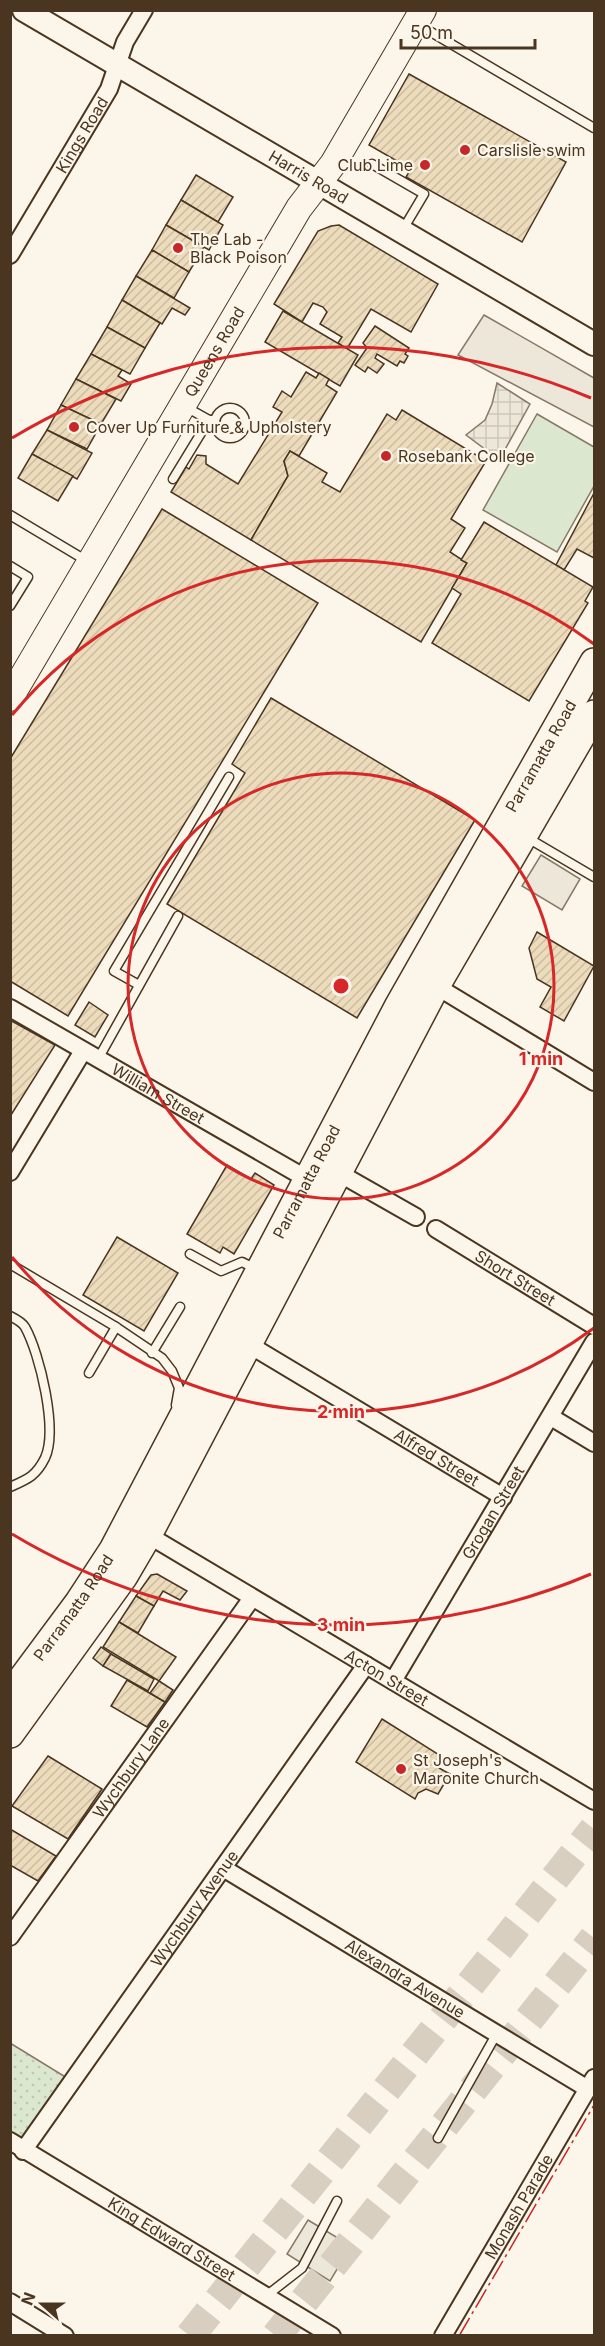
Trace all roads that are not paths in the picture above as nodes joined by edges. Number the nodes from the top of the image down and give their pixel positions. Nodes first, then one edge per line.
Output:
1 (24, 10) edge
2 (144, 10) edge
3 (419, 17) edge
4 (117, 65) junction
5 (594, 128) edge
6 (372, 165) dead end
7 (318, 182) junction
8 (402, 231) junction
9 (10, 255) edge
10 (594, 344) edge
11 (184, 405) junction
12 (173, 479) dead end
13 (10, 515) edge
14 (90, 563) junction
15 (10, 566) edge
16 (10, 606) edge
17 (594, 662) edge
18 (10, 698) edge
19 (594, 714) edge
20 (229, 777) dead end
21 (523, 835) junction
22 (594, 877) edge
23 (178, 916) dead end
24 (139, 985) junction
25 (436, 986) junction
26 (10, 1008) edge
27 (90, 1055) junction
28 (594, 1082) edge
29 (337, 1172) junction
30 (10, 1173) edge
31 (307, 1179) junction
32 (416, 1216) dead end
33 (436, 1229) dead end
34 (190, 1254) dead end
35 (10, 1263) edge
36 (260, 1271) junction
37 (180, 1307) dead end
38 (10, 1316) edge
39 (594, 1326) edge
40 (116, 1327) junction
41 (594, 1342) edge
42 (248, 1344) junction
43 (152, 1353) junction
44 (89, 1373) dead end
45 (550, 1417) junction
46 (594, 1443) edge
47 (164, 1458) junction
48 (10, 1487) edge
49 (502, 1497) junction
50 (148, 1535) junction
51 (252, 1598) junction
52 (366, 1665) junction
53 (393, 1681) junction
54 (10, 1695) edge
55 (10, 1734) edge
56 (594, 1801) edge
57 (223, 1868) junction
58 (10, 1937) edge
59 (497, 2033) junction
60 (591, 2083) edge
61 (438, 2138) dead end
62 (17, 2146) edge
63 (337, 2201) dead end
64 (266, 2296) junction
65 (10, 2302) edge
66 (65, 2336) edge
67 (332, 2336) edge
68 (443, 2336) edge

1 - 4 main road, Harris Road
2 - 4 street, Kings Road
3 - 5 lane
3 - 7 main road, Queens Road
4 - 7 main road, Harris Road
4 - 9 street, Kings Road
6 - 8 lane
7 - 8 main road, Harris Road
7 - 11 main road, Queens Road
8 - 10 main road, Harris Road
11 - 12 lane
11 - 14 main road, Queens Road
13 - 14 lane
14 - 18 main road, Queens Road
15 - 16 lane
17 - 31 highway, Parramatta Road
19 - 21 highway, Parramatta Road
20 - 24 lane
21 - 22 lane
21 - 25 highway, Parramatta Road
23 - 24 lane
24 - 27 lane
25 - 28 street
25 - 29 highway, Parramatta Road
26 - 27 street, William Street
27 - 30 street
27 - 31 street, William Street
29 - 32 street
29 - 42 highway, Parramatta Road
31 - 36 highway, Parramatta Road
33 - 39 street, Short Street
34 - 36 lane
35 - 40 lane
36 - 47 highway, Parramatta Road
37 - 43 lane
38 - 48 lane
40 - 43 lane
40 - 44 lane
41 - 45 street, Grogan Street
42 - 49 street, Alfred Street
42 - 50 highway, Parramatta Road
43 - 47 lane
45 - 46 street
45 - 49 street, Grogan Street
47 - 54 highway, Parramatta Road
49 - 53 street, Grogan Street
50 - 51 street, Acton Street
50 - 55 highway, Parramatta Road
51 - 52 street, Acton Street
51 - 58 street, Wychbury Lane
52 - 53 street, Acton Street
52 - 57 street, Wychbury Avenue
53 - 56 street, Acton Street
57 - 59 street, Alexandra Avenue
57 - 62 street, Wychbury Avenue
59 - 60 street, Alexandra Avenue
59 - 61 lane
60 - 68 street, Monash Parade
62 - 64 street, King Edward Street
63 - 64 lane
64 - 67 street, King Edward Street
65 - 66 street

